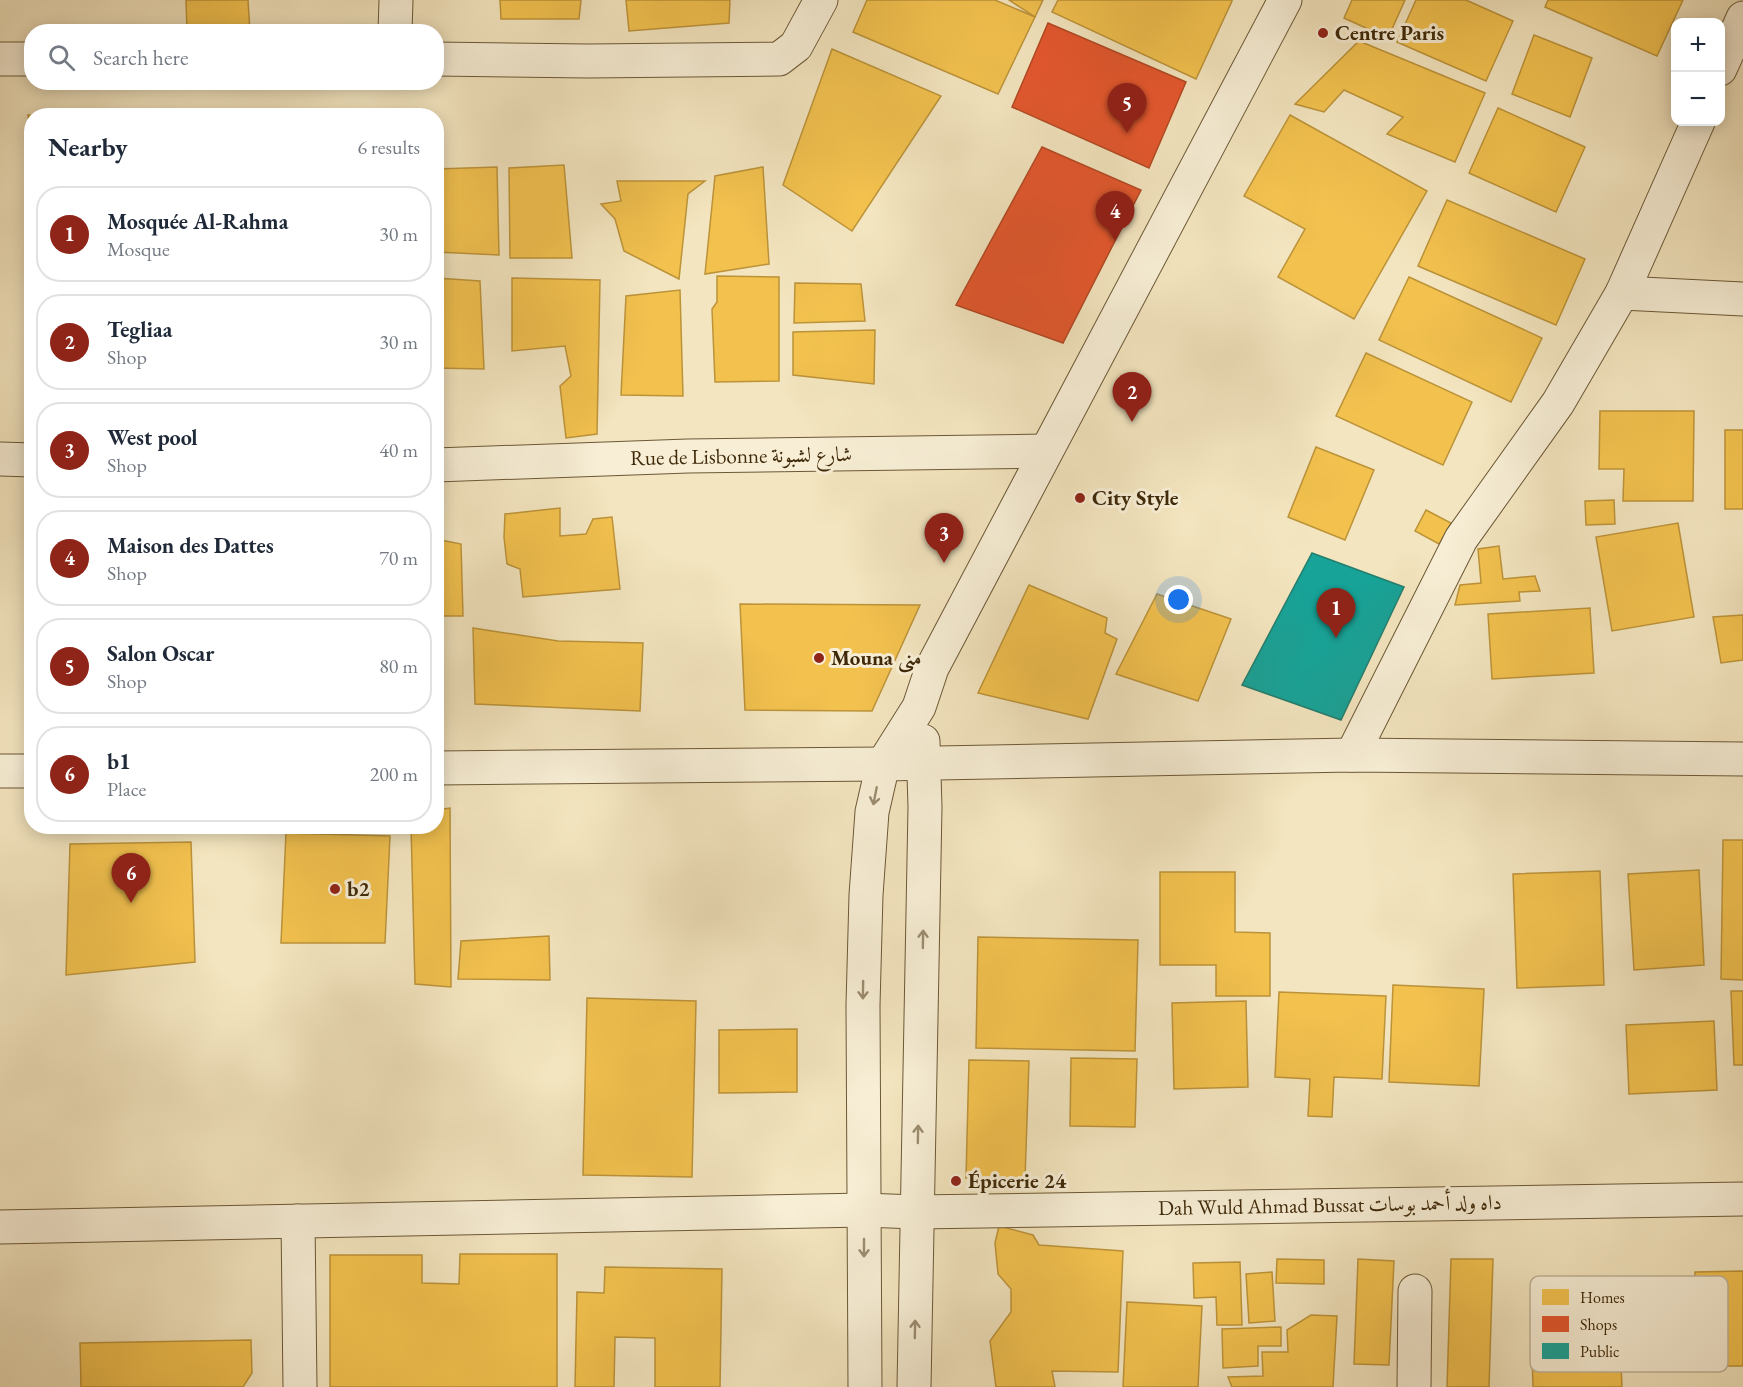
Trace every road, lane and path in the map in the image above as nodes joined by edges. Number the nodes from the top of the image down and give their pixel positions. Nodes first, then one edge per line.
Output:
1 (396, 0) edge
2 (821, 0) edge
3 (1275, 3) edge
4 (1743, 18) edge
5 (395, 24) edge
6 (1725, 58) edge
7 (0, 59) edge
8 (24, 59) edge
9 (444, 59) edge
10 (1696, 126) edge
11 (1622, 294) junction
12 (1743, 299) edge
13 (1046, 451) junction
14 (0, 459) edge
15 (24, 460) edge
16 (444, 465) edge
17 (918, 707) junction
18 (1352, 755) junction
19 (1743, 759) edge
20 (924, 762) junction
21 (883, 764) junction
22 (444, 768) edge
23 (0, 771) edge
24 (24, 771) edge
25 (1743, 1199) edge
26 (864, 1210) junction
27 (916, 1212) junction
28 (298, 1221) junction
29 (0, 1227) edge
30 (1415, 1291) dead end
31 (300, 1387) edge
32 (865, 1387) edge
33 (914, 1387) edge
34 (1414, 1387) edge

1 - 5 street
2 - 9 street
3 - 13 street
4 - 6 street
7 - 8 street
10 - 11 street
11 - 12 street
11 - 18 street
13 - 16 street, Rue de Lisbonne شارع لشبونة
13 - 17 street
14 - 15 street
17 - 20 street
17 - 21 street
18 - 19 street
18 - 20 street
20 - 21 street
27 -> 20 street
21 - 22 street
21 -> 26 street
23 - 24 street
25 - 27 street, Dah Wuld Ahmad Bussat داه ولد أحمد بوسات
26 - 27 street, Dah Wuld Ahmad Bussat داه ولد أحمد بوسات
26 - 28 street, Dah Wuld Ahmad Bussat داه ولد أحمد بوسات
26 -> 32 street
33 -> 27 street
28 - 29 street, Dah Wuld Ahmad Bussat داه ولد أحمد بوسات
28 - 31 street
30 - 34 street

